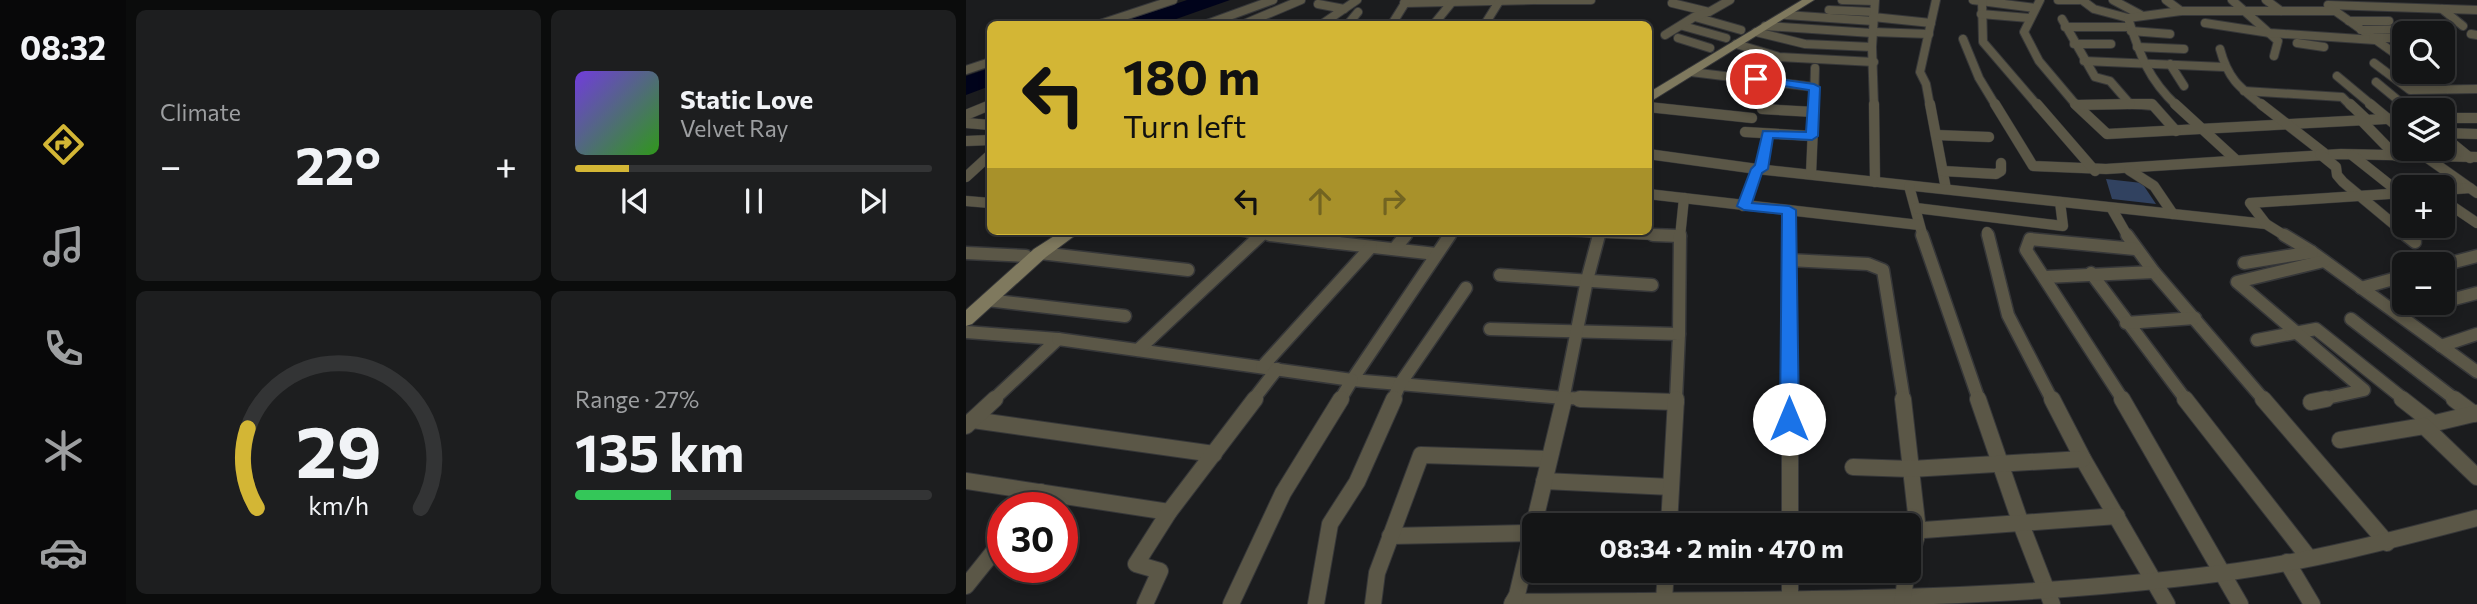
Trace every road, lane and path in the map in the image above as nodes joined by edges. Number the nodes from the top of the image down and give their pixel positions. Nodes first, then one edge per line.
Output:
1 (1173, 0) edge
2 (1273, 0) edge
3 (1301, 0) edge
4 (1357, 0) edge
5 (1500, 0) edge
6 (1533, 0) edge
7 (1591, 0) edge
8 (1730, 0) edge
9 (1809, 0) edge
10 (1842, 0) edge
11 (1936, 0) edge
12 (1973, 0) edge
13 (1982, 0) edge
14 (2058, 0) edge
15 (2082, 0) edge
16 (2113, 0) edge
17 (2166, 0) edge
18 (2232, 0) edge
19 (2266, 0) edge
20 (2400, 0) edge
21 (1875, 1) edge
22 (1406, 2) edge
23 (1452, 2) edge
24 (1672, 3) dead end
25 (2325, 3) edge
26 (1318, 4) dead end
27 (1793, 4) edge
28 (2037, 4) edge
29 (2410, 8) junction
30 (1344, 9) junction
31 (2441, 9) junction
32 (2477, 10) edge
33 (2181, 11) junction
34 (2247, 11) junction
35 (2281, 11) junction
36 (2336, 11) junction
37 (1358, 12) dead end
38 (1709, 12) junction
39 (1981, 14) junction
40 (1786, 15) junction
41 (2141, 15) junction
42 (1694, 17) junction
43 (1873, 17) junction
44 (2029, 18) junction
45 (2128, 18) junction
46 (1109, 21) edge
47 (1215, 21) edge
48 (1251, 21) edge
49 (1326, 21) edge
50 (1350, 21) edge
51 (1394, 21) edge
52 (1436, 21) edge
53 (1487, 21) edge
54 (2349, 21) junction
55 (2392, 21) dead end
56 (1931, 23) junction
57 (2205, 23) dead end
58 (1683, 26) junction
59 (2463, 26) dead end
60 (1760, 29) junction
61 (2131, 29) junction
62 (2295, 29) dead end
63 (1741, 30) junction
64 (2361, 30) junction
65 (2392, 30) edge
66 (1872, 33) junction
67 (2270, 33) junction
68 (1928, 34) junction
69 (2171, 34) dead end
70 (1665, 35) dead end
71 (2304, 36) junction
72 (1678, 38) dead end
73 (2392, 38) edge
74 (1962, 39) dead end
75 (2374, 39) junction
76 (1731, 41) junction
77 (2278, 41) junction
78 (2074, 44) junction
79 (2111, 44) dead end
80 (1872, 47) junction
81 (2137, 47) junction
82 (2324, 47) dead end
83 (1710, 48) junction
84 (2184, 49) dead end
85 (2220, 49) dead end
86 (2392, 52) edge
87 (2274, 56) dead end
88 (2084, 61) junction
89 (1874, 62) junction
90 (2144, 62) junction
91 (987, 63) edge
92 (2170, 64) junction
93 (2374, 64) dead end
94 (2224, 67) junction
95 (1815, 68) dead end
96 (966, 70) edge
97 (1690, 72) junction
98 (2337, 76) dead end
99 (2376, 82) dead end
100 (1652, 84) edge
101 (2439, 84) edge
102 (2184, 86) dead end
103 (1814, 87) junction
104 (2447, 89) junction
105 (2244, 91) junction
106 (2475, 91) edge
107 (1652, 96) edge
108 (2396, 98) edge
109 (2130, 104) junction
110 (2077, 105) junction
111 (987, 106) edge
112 (1652, 107) edge
113 (1762, 109) dead end
114 (1815, 112) junction
115 (966, 115) edge
116 (2455, 117) edge
117 (1752, 118) dead end
118 (2362, 118) junction
119 (2387, 118) junction
120 (2392, 118) edge
121 (2477, 118) edge
122 (966, 122) edge
123 (2392, 122) edge
124 (2283, 124) junction
125 (987, 125) edge
126 (2204, 129) junction
127 (2371, 130) junction
128 (2176, 131) junction
129 (2392, 131) edge
130 (1745, 132) dead end
131 (966, 133) edge
132 (987, 133) edge
133 (1767, 134) junction
134 (2455, 134) edge
135 (2477, 134) edge
136 (1936, 135) junction
137 (1812, 136) junction
138 (1989, 137) dead end
139 (987, 140) edge
140 (966, 141) edge
141 (2455, 144) edge
142 (2392, 152) edge
143 (2322, 154) junction
144 (1652, 155) edge
145 (2352, 155) junction
146 (2392, 156) edge
147 (987, 158) edge
148 (2455, 158) edge
149 (2235, 159) junction
150 (2474, 159) edge
151 (2432, 161) edge
152 (2001, 163) dead end
153 (1759, 169) junction
154 (2129, 170) junction
155 (1943, 171) junction
156 (2095, 171) junction
157 (1811, 174) junction
158 (966, 177) edge
159 (1875, 182) junction
160 (2392, 185) edge
161 (1909, 186) junction
162 (1946, 189) junction
163 (2455, 190) edge
164 (2473, 190) edge
165 (1652, 194) edge
166 (2392, 194) edge
167 (2359, 196) junction
168 (1684, 198) junction
169 (966, 201) edge
170 (2060, 202) junction
171 (987, 203) edge
172 (1744, 206) junction
173 (1916, 208) junction
174 (2455, 208) edge
175 (2112, 209) junction
176 (1789, 210) junction
177 (2173, 214) junction
178 (2477, 223) edge
179 (2266, 224) junction
180 (1919, 225) junction
181 (1987, 232) dead end
182 (1057, 235) edge
183 (1066, 235) edge
184 (1261, 235) edge
185 (1278, 235) edge
186 (1335, 235) edge
187 (1406, 235) edge
188 (1450, 235) edge
189 (1598, 235) edge
190 (1652, 235) edge
191 (1679, 236) junction
192 (1329, 242) junction
193 (2415, 242) dead end
194 (1371, 247) junction
195 (1395, 248) junction
196 (2135, 249) junction
197 (2312, 252) junction
198 (966, 253) edge
199 (1436, 254) junction
200 (1033, 255) junction
201 (2477, 256) edge
202 (1789, 260) junction
203 (2324, 261) junction
204 (2455, 262) edge
205 (2244, 263) dead end
206 (1188, 270) dead end
207 (2154, 272) junction
208 (2091, 273) junction
209 (1500, 275) dead end
210 (2045, 277) junction
211 (2392, 279) edge
212 (1587, 280) junction
213 (1652, 285) dead end
214 (1466, 288) dead end
215 (2361, 288) junction
216 (2477, 293) edge
217 (2455, 299) edge
218 (987, 300) junction
219 (966, 306) edge
220 (1125, 316) dead end
221 (2195, 318) junction
222 (2351, 319) dead end
223 (966, 320) edge
224 (2126, 323) junction
225 (1490, 329) dead end
226 (1578, 330) junction
227 (966, 332) edge
228 (2297, 332) junction
229 (1679, 334) junction
230 (2477, 334) edge
231 (1058, 339) junction
232 (2257, 340) dead end
233 (2441, 346) junction
234 (1138, 350) junction
235 (1270, 368) junction
236 (2477, 372) edge
237 (1352, 380) junction
238 (1400, 384) junction
239 (1564, 398) junction
240 (1676, 402) junction
241 (2311, 402) dead end
242 (2476, 414) edge
243 (969, 423) edge
244 (2429, 425) junction
245 (2340, 440) dead end
246 (1214, 454) junction
247 (1549, 459) junction
248 (2083, 459) junction
249 (2001, 465) junction
250 (1853, 467) dead end
251 (1911, 470) junction
252 (2477, 477) edge
253 (966, 481) edge
254 (1544, 481) junction
255 (1671, 487) junction
256 (1041, 492) edge
257 (1078, 498) edge
258 (1169, 512) junction
259 (1537, 513) edge
260 (1670, 513) edge
261 (1790, 513) edge
262 (1912, 513) edge
263 (2117, 516) junction
264 (2477, 518) edge
265 (2021, 524) junction
266 (1921, 530) edge
267 (1522, 533) edge
268 (1390, 536) junction
269 (2387, 543) junction
270 (2309, 558) junction
271 (987, 560) edge
272 (2287, 562) junction
273 (1522, 570) edge
274 (2222, 573) junction
275 (2154, 580) junction
276 (1665, 583) edge
277 (1790, 583) edge
278 (1905, 583) edge
279 (966, 586) edge
280 (2049, 597) edge
281 (1790, 598) junction
282 (2006, 598) edge
283 (1664, 600) junction
284 (1731, 601) edge
285 (1901, 601) edge
286 (1513, 603) edge
287 (1145, 604) edge
288 (1231, 604) edge
289 (1317, 604) edge
290 (1373, 604) edge
291 (2167, 604) edge
292 (2241, 604) edge
293 (2312, 604) edge

1 - 46 street
2 - 47 street
3 - 48 street
4 - 30 street
5 - 6 street
5 - 23 street
5 - 53 street
6 - 7 street
8 - 38 street
9 - 27 main road
10 - 21 street
11 - 56 street
12 - 13 street
13 - 28 street
13 - 39 street
14 - 15 street
15 - 45 street
16 - 41 street
17 - 33 street
18 - 34 street
19 - 35 street
20 - 29 street
21 - 43 street
22 - 23 street
22 - 51 street
23 - 52 street
24 - 38 street
25 - 29 street
25 - 36 street
26 - 30 street
27 - 40 main road
27 - 43 street
27 - 63 main road
28 - 44 street
29 - 31 street
30 - 49 street
31 - 32 street
31 - 59 street
33 - 34 street
33 - 41 street
34 - 35 street
34 - 67 street
35 - 36 street
36 - 54 street
37 - 50 street
38 - 42 street
39 - 44 street
39 - 156 street
40 - 43 street
40 - 60 main road
41 - 45 street
42 - 58 street
42 - 63 street
43 - 56 street
43 - 66 street
44 - 110 street
45 - 61 street
54 - 55 street
54 - 64 street
56 - 68 street
57 - 67 street
58 - 70 street
58 - 76 street
60 - 66 street
60 - 76 main road
60 - 80 street
61 - 69 street
61 - 78 street
61 - 81 street
62 - 71 street
63 - 76 main road
64 - 65 street
64 - 75 street
66 - 68 street
66 - 80 street
67 - 71 street
67 - 77 street
68 - 136 street
71 - 75 street
72 - 83 street
73 - 75 street
74 - 156 street
75 - 86 street
76 - 83 main road
76 - 89 street
76 - 97 main road
77 - 82 street
77 - 87 street
78 - 79 street
78 - 88 street
80 - 89 street
81 - 84 street
81 - 90 street
83 - 100 main road
85 - 94 street
88 - 90 street
88 - 109 street
89 - 159 street
90 - 92 street
90 - 126 street
91 - 96 street
92 - 94 street
92 - 102 street
93 - 104 street
94 - 105 street
95 - 103 street
97 - 103 street
97 - 107 main road
98 - 119 street
99 - 108 street
101 - 104 street
103 - 114 street
104 - 106 street
105 - 118 street
105 - 124 street
109 - 110 street
109 - 128 street
110 - 128 street
111 - 115 street
112 - 117 street
113 - 114 street
114 - 137 street
116 - 121 street
118 - 119 street
118 - 124 street
118 - 127 street
119 - 120 street
119 - 123 street
122 - 125 street
124 - 126 street
124 - 143 street
126 - 128 street
126 - 149 street
127 - 129 street
127 - 142 street
130 - 133 street
131 - 132 street
133 - 137 street
133 - 153 street
134 - 135 street
136 - 138 street
136 - 155 street
137 - 157 street
139 - 140 street
141 - 150 street
143 - 145 street
143 - 149 street
143 - 167 street
144 - 153 street
145 - 146 street
145 - 160 street
147 - 158 street
148 - 150 street
149 - 154 street
151 - 164 street
152 - 155 street
153 - 157 street
153 - 172 street
154 - 156 street
154 - 177 street
155 - 162 street
157 - 159 street
159 - 161 street
161 - 162 street
161 - 173 street
162 - 170 street
163 - 164 street
165 - 168 street
166 - 167 street
167 - 179 street
167 - 193 street
168 - 172 street
168 - 191 street
169 - 171 street
170 - 173 street
170 - 175 street
172 - 176 street
173 - 180 street
174 - 178 street
175 - 177 street
175 - 196 street
176 - 180 street
176 - 202 street
177 - 179 street
179 - 197 street
180 - 249 street
181 - 248 street
182 - 200 main road
183 - 200 main road
184 - 234 street
185 - 192 street
186 - 192 street
187 - 195 street
188 - 199 street
189 - 212 street
190 - 191 street
191 - 229 street
192 - 194 street
194 - 195 street
194 - 235 street
195 - 199 street
196 - 207 street
196 - 210 street
197 - 203 street
197 - 205 street
198 - 200 street
199 - 237 street
200 - 206 street
200 - 218 main road
200 - 219 main road
201 - 204 street
202 - 251 street
202 - 261 street
203 - 215 street
203 - 228 street
207 - 208 street
207 - 221 street
208 - 210 street
208 - 224 street
209 - 212 street
210 - 274 street
211 - 215 street
212 - 213 street
212 - 226 street
214 - 238 street
215 - 233 street
216 - 217 street
218 - 220 street
218 - 223 main road
221 - 224 street
221 - 269 street
222 - 242 street
224 - 270 street
225 - 226 street
226 - 229 street
226 - 239 street
227 - 231 street
228 - 232 street
228 - 241 street
228 - 244 street
229 - 240 street
230 - 233 street
231 - 234 street
231 - 243 street
233 - 236 street
234 - 235 street
235 - 237 street
235 - 246 street
237 - 238 street
237 - 288 street
238 - 239 street
238 - 289 street
239 - 240 street
239 - 247 street
240 - 255 street
242 - 244 street
243 - 246 street
244 - 245 street
244 - 252 street
246 - 258 street
247 - 254 street
247 - 268 street
248 - 249 street
248 - 263 street
249 - 251 street
249 - 265 street
250 - 251 street
251 - 262 street
253 - 256 street
254 - 255 street
254 - 259 street
255 - 260 street
257 - 258 street
258 - 287 street
263 - 265 street
263 - 275 street
264 - 269 street
265 - 266 street
265 - 280 street
267 - 268 street
268 - 290 street
269 - 270 street
270 - 272 street
271 - 279 street
272 - 274 street
272 - 293 street
273 - 286 street
274 - 275 street
274 - 292 street
275 - 280 street
275 - 291 street
276 - 283 street
277 - 281 street
278 - 285 street
280 - 282 street
281 - 284 street
281 - 285 street
282 - 285 street
283 - 284 street
283 - 286 street

